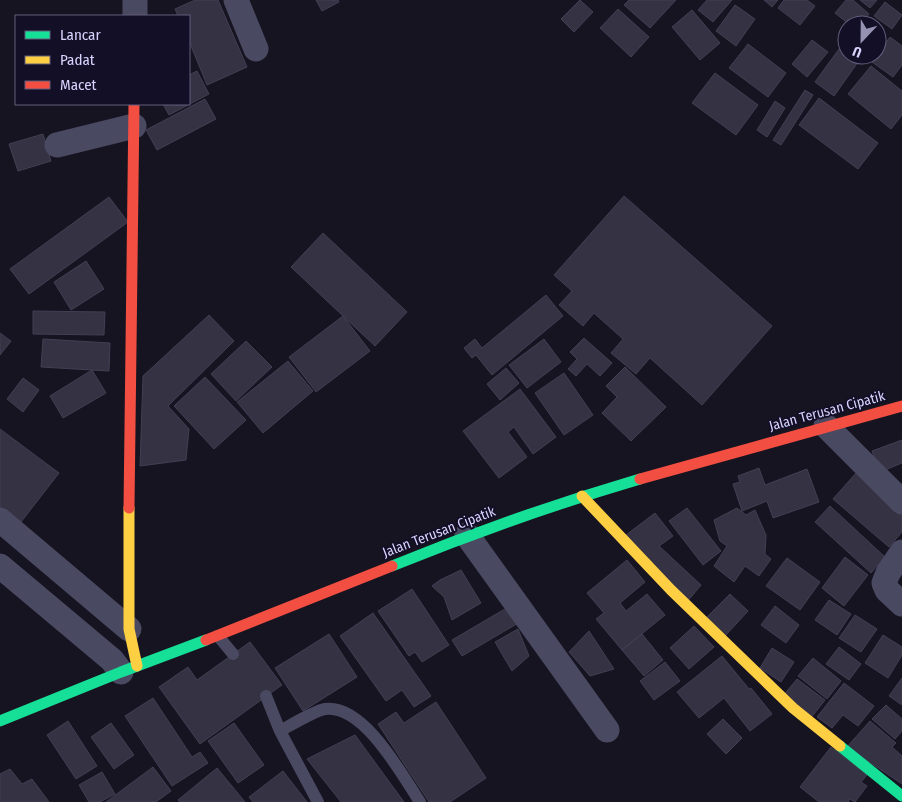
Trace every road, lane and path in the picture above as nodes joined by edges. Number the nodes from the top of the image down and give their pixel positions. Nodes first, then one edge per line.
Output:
1 (135, 0) edge
2 (236, 0) edge
3 (135, 15) edge
4 (256, 49) dead end
5 (134, 115) edge
6 (57, 145) dead end
7 (902, 406) edge
8 (826, 426) junction
9 (582, 496) junction
10 (902, 502) edge
11 (0, 520) edge
12 (467, 535) junction
13 (902, 552) edge
14 (0, 566) edge
15 (902, 604) edge
16 (129, 628) junction
17 (218, 636) junction
18 (233, 654) dead end
19 (129, 669) junction
20 (266, 696) dead end
21 (0, 721) edge
22 (607, 730) dead end
23 (280, 731) junction
24 (902, 796) edge
25 (318, 802) edge
26 (420, 802) edge

1 - 3 street
2 - 4 street
5 - 6 street
5 - 16 street
7 - 8 street, Jalan Terusan Cipatik
8 - 9 street, Jalan Terusan Cipatik
8 - 10 street
9 - 12 street, Jalan Terusan Cipatik
9 - 24 street
11 - 16 street
12 - 17 street, Jalan Terusan Cipatik
12 - 22 street
13 - 15 street
14 - 19 street
16 - 19 street
17 - 18 lane
17 - 19 street, Jalan Terusan Cipatik
19 - 21 street, Jalan Terusan Cipatik
20 - 23 lane
23 - 25 lane
23 - 26 lane

